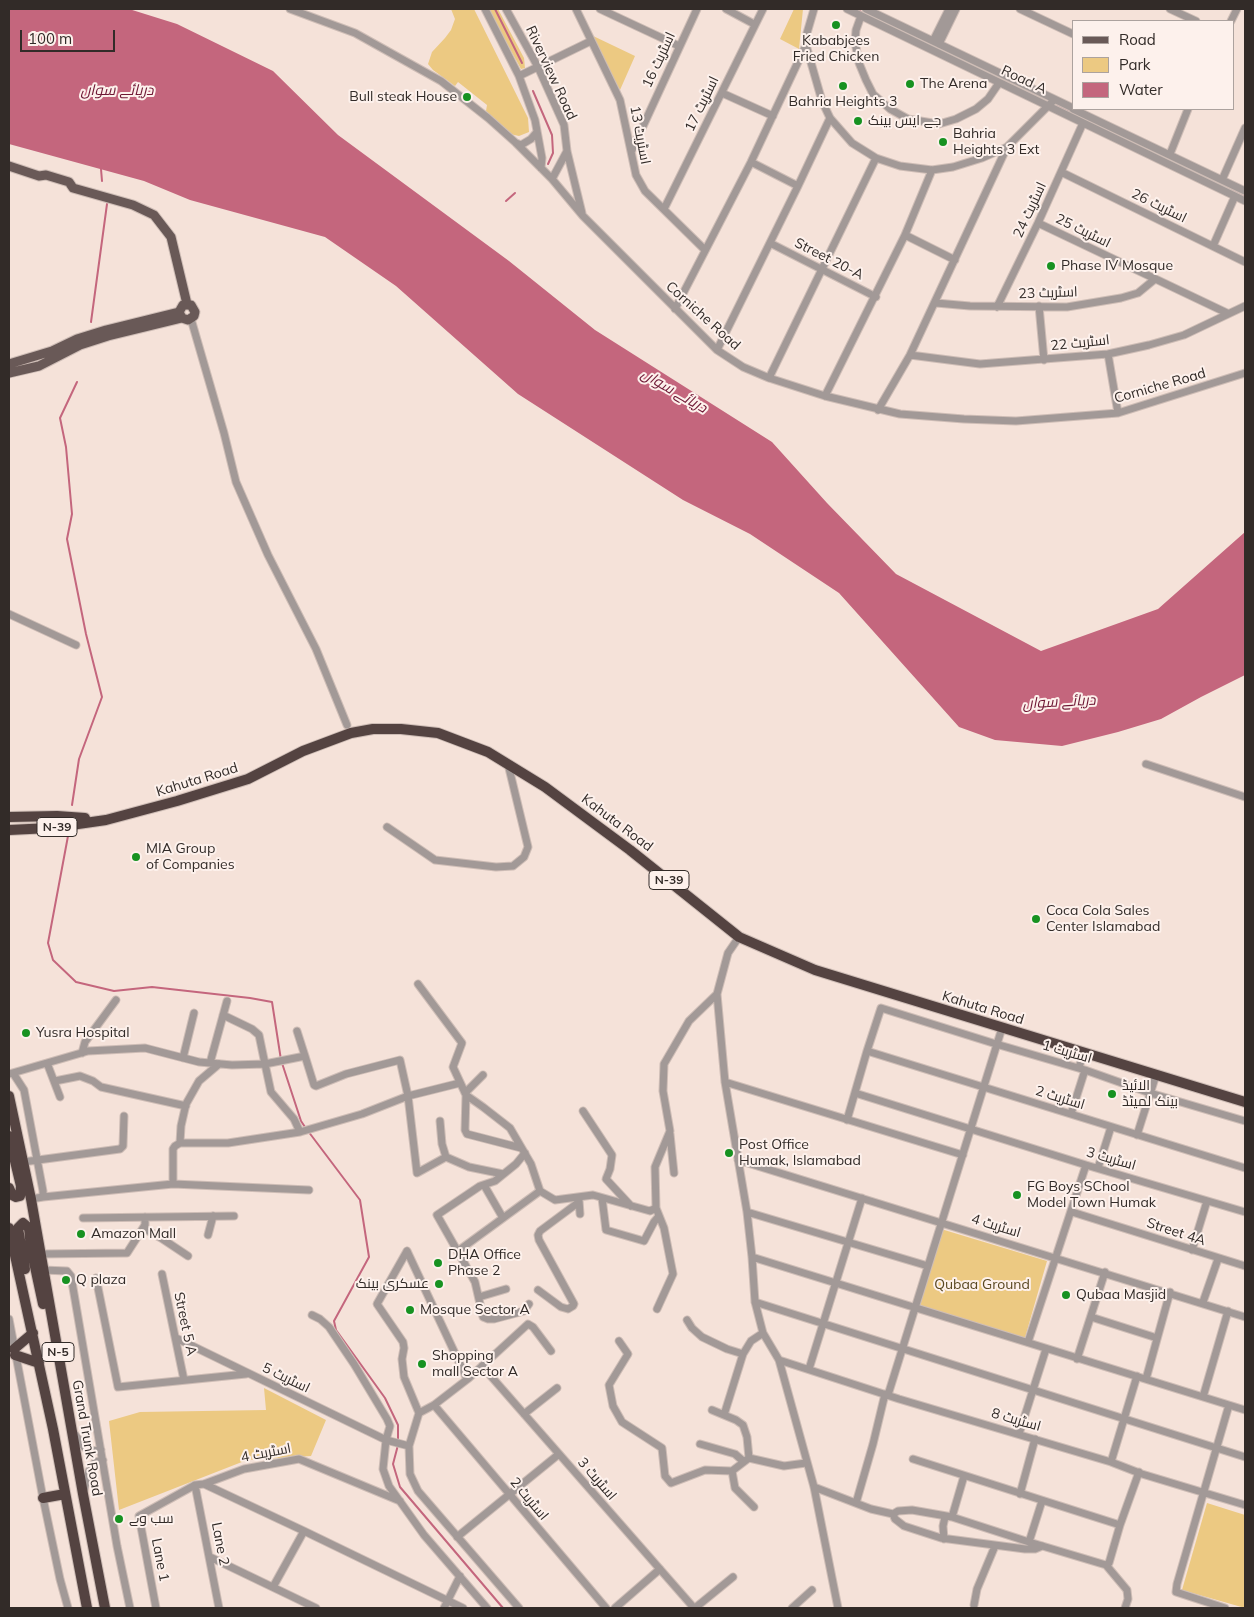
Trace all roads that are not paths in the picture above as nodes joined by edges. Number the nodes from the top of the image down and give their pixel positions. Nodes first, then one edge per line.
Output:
1 (290, 9) edge
2 (485, 9) edge
3 (506, 9) edge
4 (576, 9) edge
5 (600, 9) edge
6 (698, 9) edge
7 (726, 9) edge
8 (763, 9) edge
9 (814, 9) edge
10 (846, 9) edge
11 (866, 9) edge
12 (949, 9) edge
13 (956, 9) edge
14 (1022, 9) edge
15 (1170, 9) edge
16 (1237, 9) edge
17 (874, 11) edge
18 (860, 16) junction
19 (1194, 20) edge
20 (1231, 20) edge
21 (754, 24) junction
22 (1072, 34) edge
23 (591, 41) junction
24 (936, 42) junction
25 (806, 45) junction
26 (679, 46) junction
27 (538, 67) junction
28 (519, 76) junction
29 (999, 83) junction
30 (722, 93) junction
31 (1054, 100) junction
32 (1048, 106) junction
33 (1072, 109) edge
34 (1075, 110) edge
35 (1188, 110) edge
36 (773, 116) junction
37 (830, 118) junction
38 (1083, 123) junction
39 (1245, 128) edge
40 (537, 132) junction
41 (516, 143) junction
42 (1007, 147) junction
43 (632, 150) junction
44 (567, 151) junction
45 (1170, 154) junction
46 (876, 158) junction
47 (751, 162) junction
48 (9, 166) edge
49 (541, 168) junction
50 (932, 170) junction
51 (1061, 172) junction
52 (552, 179) junction
53 (1222, 180) junction
54 (798, 186) junction
55 (1245, 191) edge
56 (1235, 196) junction
57 (1245, 201) edge
58 (664, 209) junction
59 (583, 216) junction
60 (1038, 223) junction
61 (905, 235) junction
62 (770, 243) junction
63 (1212, 246) junction
64 (705, 250) junction
65 (955, 260) junction
66 (1245, 262) edge
67 (824, 269) junction
68 (1155, 279) junction
69 (876, 297) junction
70 (936, 303) junction
71 (187, 304) junction
72 (1039, 306) junction
73 (1245, 306) edge
74 (997, 307) junction
75 (675, 309) junction
76 (1227, 313) junction
77 (184, 316) junction
78 (717, 350) junction
79 (1108, 354) junction
80 (910, 355) junction
81 (1044, 360) junction
82 (9, 364) edge
83 (1245, 372) edge
84 (9, 373) edge
85 (769, 378) junction
86 (825, 396) junction
87 (878, 410) junction
88 (1118, 413) junction
89 (9, 614) edge
90 (76, 645) dead end
91 (347, 724) dead end
92 (508, 764) junction
93 (1146, 764) dead end
94 (1245, 797) edge
95 (9, 817) edge
96 (106, 820) junction
97 (386, 827) dead end
98 (9, 830) edge
99 (739, 938) junction
100 (418, 984) dead end
101 (717, 994) junction
102 (116, 1000) dead end
103 (227, 1001) dead end
104 (194, 1012) dead end
105 (223, 1015) junction
106 (1002, 1028) junction
107 (297, 1031) dead end
108 (996, 1044) junction
109 (867, 1051) junction
110 (1083, 1052) junction
111 (82, 1053) junction
112 (306, 1056) junction
113 (183, 1058) junction
114 (47, 1063) junction
115 (210, 1063) junction
116 (219, 1064) junction
117 (265, 1064) junction
118 (1082, 1069) junction
119 (11, 1073) edge
120 (483, 1075) dead end
121 (1156, 1075) junction
122 (55, 1081) junction
123 (725, 1082) junction
124 (460, 1083) junction
125 (982, 1087) junction
126 (854, 1093) junction
127 (1150, 1093) junction
128 (465, 1094) junction
129 (408, 1096) junction
130 (60, 1097) dead end
131 (9, 1100) edge
132 (1245, 1102) edge
133 (186, 1106) junction
134 (583, 1111) dead end
135 (1071, 1114) junction
136 (124, 1116) dead end
137 (847, 1120) junction
138 (1245, 1120) edge
139 (440, 1121) dead end
140 (1110, 1127) junction
141 (970, 1129) junction
142 (305, 1131) junction
143 (670, 1131) junction
144 (1137, 1134) junction
145 (9, 1136) edge
146 (180, 1143) junction
147 (523, 1150) junction
148 (963, 1155) junction
149 (446, 1157) junction
150 (37, 1160) junction
151 (738, 1160) junction
152 (23, 1162) junction
153 (1086, 1165) junction
154 (1098, 1168) junction
155 (1245, 1168) edge
156 (674, 1173) dead end
157 (503, 1174) junction
158 (173, 1184) junction
159 (484, 1185) junction
160 (9, 1188) edge
161 (309, 1190) dead end
162 (540, 1191) junction
163 (43, 1197) junction
164 (602, 1198) junction
165 (862, 1198) junction
166 (31, 1199) junction
167 (579, 1200) junction
168 (1207, 1201) junction
169 (631, 1206) junction
170 (656, 1208) junction
171 (747, 1212) junction
172 (1072, 1212) junction
173 (1245, 1212) edge
174 (580, 1214) dead end
175 (146, 1216) junction
176 (213, 1216) junction
177 (234, 1216) dead end
178 (659, 1216) junction
179 (83, 1218) dead end
180 (503, 1218) junction
181 (942, 1222) junction
182 (9, 1228) edge
183 (142, 1228) junction
184 (208, 1235) dead end
185 (848, 1242) junction
186 (1192, 1250) junction
187 (458, 1251) junction
188 (40, 1254) junction
189 (188, 1256) dead end
190 (752, 1257) junction
191 (1057, 1258) junction
192 (1218, 1259) junction
193 (928, 1266) junction
194 (1245, 1266) edge
195 (43, 1270) junction
196 (1105, 1272) junction
197 (162, 1274) dead end
198 (96, 1278) dead end
199 (835, 1283) junction
200 (506, 1289) dead end
201 (538, 1290) dead end
202 (1170, 1292) junction
203 (479, 1297) junction
204 (755, 1302) junction
205 (1203, 1302) junction
206 (529, 1304) dead end
207 (915, 1308) junction
208 (657, 1310) dead end
209 (28, 1311) junction
210 (1228, 1311) junction
211 (312, 1315) dead end
212 (1091, 1317) junction
213 (1245, 1317) edge
214 (51, 1318) junction
215 (9, 1319) edge
216 (687, 1320) dead end
217 (823, 1323) junction
218 (33, 1333) junction
219 (763, 1333) junction
220 (176, 1338) junction
221 (1157, 1338) junction
222 (619, 1341) dead end
223 (1028, 1342) junction
224 (1046, 1349) junction
225 (903, 1350) junction
226 (551, 1351) dead end
227 (15, 1352) junction
228 (742, 1354) junction
229 (1077, 1359) junction
230 (779, 1360) junction
231 (39, 1363) junction
232 (482, 1366) junction
233 (809, 1369) junction
234 (248, 1374) junction
235 (1136, 1376) junction
236 (1146, 1379) junction
237 (184, 1380) junction
238 (467, 1380) junction
239 (557, 1388) dead end
240 (1034, 1389) junction
241 (886, 1394) junction
242 (1203, 1397) junction
243 (1245, 1400) edge
244 (1229, 1405) junction
245 (434, 1406) junction
246 (712, 1410) dead end
247 (1244, 1410) edge
248 (419, 1413) junction
249 (524, 1414) junction
250 (724, 1414) junction
251 (1124, 1418) junction
252 (71, 1428) junction
253 (1019, 1434) junction
254 (1035, 1439) junction
255 (389, 1441) junction
256 (700, 1444) dead end
257 (407, 1445) junction
258 (1217, 1447) junction
259 (101, 1450) junction
260 (559, 1454) junction
261 (1245, 1456) edge
262 (913, 1459) dead end
263 (103, 1460) junction
264 (746, 1460) junction
265 (1111, 1462) junction
266 (806, 1463) junction
267 (732, 1470) junction
268 (1139, 1472) junction
269 (964, 1476) junction
270 (204, 1484) junction
271 (195, 1486) junction
272 (814, 1487) junction
273 (1204, 1492) junction
274 (66, 1494) junction
275 (83, 1494) junction
276 (509, 1494) junction
277 (1020, 1494) junction
278 (43, 1498) junction
279 (400, 1501) junction
280 (1042, 1501) junction
281 (856, 1503) junction
282 (1245, 1505) edge
283 (754, 1507) dead end
284 (893, 1514) junction
285 (139, 1516) joint
286 (948, 1517) junction
287 (1120, 1525) junction
288 (304, 1530) junction
289 (457, 1537) junction
290 (944, 1539) junction
291 (1029, 1542) junction
292 (995, 1546) junction
293 (1042, 1546) junction
294 (210, 1557) junction
295 (1106, 1566) junction
296 (660, 1570) junction
297 (98, 1574) junction
298 (460, 1576) junction
299 (733, 1577) dead end
300 (273, 1587) junction
301 (812, 1590) dead end
302 (448, 1601) junction
303 (974, 1604) dead end
304 (68, 1608) edge
305 (87, 1608) edge
306 (105, 1608) edge
307 (110, 1608) edge
308 (130, 1608) edge
309 (156, 1608) edge
310 (219, 1608) edge
311 (316, 1608) edge
312 (444, 1608) edge
313 (463, 1608) edge
314 (487, 1608) edge
315 (519, 1608) edge
316 (606, 1608) edge
317 (615, 1608) edge
318 (695, 1608) edge
319 (792, 1608) edge
320 (838, 1608) edge
321 (1125, 1608) edge
322 (1225, 1608) edge

1 - 41 street, Corniche Road
2 - 28 street
3 - 27 street, Riverview Road
4 - 23 street, اسٹریٹ 13
5 - 26 street
6 - 26 street, اسٹریٹ 16
7 - 21 street
8 - 21 street, اسٹریٹ 17
9 - 25 street
10 - 18 street, Road A
11 - 17 street, Road A
12 - 24 street
13 - 24 street
14 - 22 street
15 - 19 street
16 - 20 street
17 - 24 street, Road A
18 - 29 street, Road A
18 - 29 street
21 - 30 street, اسٹریٹ 17
23 - 27 street
23 - 43 street, اسٹریٹ 13
24 - 31 street, Road A
25 - 36 street
25 - 37 street
26 - 43 street, اسٹریٹ 16
27 - 28 street
27 - 44 street, Riverview Road
28 - 40 street
29 - 32 street, Road A
30 - 36 street
30 - 58 street, اسٹریٹ 17
31 - 32 street
31 - 33 street, Road A
32 - 38 street, Road A
32 - 42 street
34 - 45 street, Road A
35 - 45 street
36 - 47 street
37 - 46 street
37 - 54 street
38 - 51 street, اسٹریٹ 24
38 - 56 street, Road A
39 - 53 street
40 - 41 street
40 - 49 street
41 - 49 street, Corniche Road
42 - 50 street
42 - 65 street
43 - 58 street, اسٹریٹ 13
44 - 52 street
44 - 59 street, Riverview Road
45 - 53 street, Road A
46 - 50 street
46 - 67 street
47 - 54 street
47 - 64 street
48 - 71 main road
49 - 52 street, Corniche Road
50 - 61 street
51 - 60 street, اسٹریٹ 24
51 - 63 street, اسٹریٹ 26
52 - 59 street, Corniche Road
53 - 55 street, Road A
54 - 62 street
56 - 57 street, Road A
56 - 63 street
58 - 64 street, اسٹریٹ 13
59 - 75 street, Corniche Road
60 - 68 street, اسٹریٹ 25
60 - 74 street, اسٹریٹ 24
61 - 65 street
61 - 69 street
62 - 67 street, Street 20-A
62 - 78 street
63 - 66 street, اسٹریٹ 26
64 - 75 street
65 - 70 street
67 - 69 street, Street 20-A
67 - 85 street
68 - 72 street, اسٹریٹ 23
68 - 76 street, اسٹریٹ 25
69 - 86 street
70 - 74 street, اسٹریٹ 23
70 - 80 street
71 - 77 main road
71 - 77 main road
72 - 74 street, اسٹریٹ 23
72 - 81 street
73 - 76 street, اسٹریٹ 22
75 - 78 street, Corniche Road
76 - 79 street, اسٹریٹ 22
77 - 82 main road
77 - 84 main road
77 - 91 street
78 - 85 street, Corniche Road
79 - 81 street, اسٹریٹ 22
79 - 88 street
80 - 81 street, اسٹریٹ 22
80 - 87 street
83 - 88 street, Corniche Road
85 - 86 street, Corniche Road
86 - 87 street, Corniche Road
87 - 88 street, Corniche Road
89 - 90 street
92 - 96 highway, Kahuta Road / N-39
92 - 97 street
92 - 99 highway, Kahuta Road / N-39
93 - 94 street
95 - 96 highway, Kahuta Road / N-39
96 - 98 highway, Kahuta Road / N-39
99 - 101 street
99 - 106 highway, Kahuta Road / N-39
100 - 124 street
101 - 123 street
101 - 143 street
102 - 111 street
103 - 105 street
104 - 113 street
105 - 115 street
105 - 117 street
106 - 108 street
106 - 110 highway, Kahuta Road / N-39
107 - 112 street
108 - 109 street, اسٹریٹ 1
108 - 118 street, اسٹریٹ 1
108 - 125 street
109 - 125 street, اسٹریٹ 2
109 - 126 street
110 - 118 street
110 - 121 highway, Kahuta Road / N-39
111 - 113 street
111 - 114 street
112 - 117 street
112 - 129 street
113 - 115 street
114 - 119 street
114 - 122 street
115 - 116 street
116 - 117 street
116 - 133 street
117 - 142 street
118 - 127 street, اسٹریٹ 1
118 - 135 street
119 - 150 street
120 - 128 street
121 - 127 street
121 - 132 highway, Kahuta Road / N-39
122 - 130 street
122 - 133 street
123 - 137 street
123 - 151 street
124 - 128 street
124 - 129 street
125 - 135 street, اسٹریٹ 2
125 - 141 street
126 - 137 street
126 - 141 street, اسٹریٹ 3
127 - 138 street, اسٹریٹ 1
127 - 144 street
128 - 147 street
128 - 147 street
129 - 142 street
129 - 149 street
131 - 152 highway, Grand Trunk Road / N-5
133 - 146 street
134 - 169 street
135 - 140 street, اسٹریٹ 2
136 - 150 street
137 - 148 street
139 - 149 street
140 - 144 street, اسٹریٹ 2
140 - 154 street
141 - 148 street
141 - 153 street, اسٹریٹ 3
142 - 146 street
143 - 156 street
143 - 170 street
144 - 155 street, اسٹریٹ 2
145 - 160 highway
146 - 158 street
147 - 157 street
147 - 162 street
148 - 181 street
149 - 157 street
150 - 152 street
150 - 163 street
151 - 165 street, اسٹریٹ 4
151 - 171 street
152 - 166 highway, Grand Trunk Road / N-5
153 - 154 street, اسٹریٹ 3
153 - 172 street
154 - 168 street, اسٹریٹ 3
157 - 159 street
158 - 161 street
158 - 163 street
159 - 180 street
159 - 187 street
162 - 167 street
162 - 180 street
163 - 166 street
164 - 167 street
164 - 169 street
164 - 178 street
165 - 181 street, اسٹریٹ 4
165 - 185 street
166 - 188 highway, Grand Trunk Road / N-5
167 - 174 street
167 - 201 street
168 - 173 street, اسٹریٹ 3
168 - 186 street
169 - 170 street
170 - 178 street
171 - 185 street
171 - 190 street
172 - 186 street, Street 4A
172 - 191 street
175 - 176 street
175 - 179 street
175 - 183 street
176 - 177 street
176 - 184 street
178 - 208 street
180 - 187 street
181 - 191 street, اسٹریٹ 4
181 - 193 street
182 - 209 highway, N-5
183 - 188 street
183 - 189 street
185 - 193 street
185 - 199 street
186 - 192 street, Street 4A
187 - 203 street
188 - 195 highway, Grand Trunk Road / N-5
190 - 199 street
190 - 204 street
191 - 196 street, اسٹریٹ 4
191 - 223 street
192 - 194 street, Street 4A
192 - 205 street
193 - 207 street
195 - 214 highway, Grand Trunk Road / N-5
195 - 259 street
196 - 202 street, اسٹریٹ 4
196 - 212 street
197 - 220 street, Street 5 A
198 - 237 street
199 - 207 street
199 - 217 street
200 - 203 street
202 - 205 street, اسٹریٹ 4
202 - 221 street
203 - 206 street
204 - 217 street
204 - 219 street
205 - 210 street, اسٹریٹ 4
207 - 223 street
207 - 225 street
209 - 214 highway
209 - 218 highway, N-5
210 - 213 street, اسٹریٹ 4
210 - 242 street
211 - 255 street
212 - 221 street
212 - 229 street
214 - 252 highway, Grand Trunk Road / N-5
215 - 227 street
216 - 228 street
217 - 225 street
217 - 233 street
218 - 227 highway
218 - 231 highway, N-5
219 - 228 street
219 - 230 street
220 - 234 street, اسٹریٹ 5
220 - 237 street, Street 5 A
221 - 236 street
222 - 267 street
223 - 224 street
224 - 229 street
224 - 240 street
225 - 240 street
225 - 241 street
226 - 232 street
227 - 231 highway
227 - 278 street
228 - 250 street
229 - 235 street
230 - 233 street, اسٹریٹ 8
230 - 266 street
231 - 274 highway, N-5
232 - 238 street
232 - 249 street, اسٹریٹ 3
233 - 241 street, اسٹریٹ 8
234 - 237 street
234 - 255 street, اسٹریٹ 5
235 - 236 street
235 - 251 street
236 - 242 street
238 - 245 street
238 - 248 street
239 - 249 street
240 - 251 street
240 - 253 street
241 - 253 street, اسٹریٹ 8
241 - 281 street
242 - 244 street
243 - 247 street
244 - 247 street
244 - 258 street
245 - 248 street
245 - 276 street, اسٹریٹ 2
246 - 250 street
248 - 257 street
249 - 260 street, اسٹریٹ 3
250 - 264 street
251 - 258 street
251 - 265 street
252 - 259 street
252 - 275 highway, Grand Trunk Road / N-5
253 - 254 street, اسٹریٹ 8
254 - 265 street, اسٹریٹ 8
254 - 277 street
255 - 257 street, اسٹریٹ 5
255 - 279 street
256 - 264 street
257 - 289 street
258 - 261 street
258 - 273 street
259 - 263 street
260 - 276 street
260 - 296 street, اسٹریٹ 3
262 - 269 street
263 - 275 street
263 - 308 street
264 - 266 street
264 - 267 street
265 - 268 street, اسٹریٹ 8
266 - 272 street
267 - 283 street
268 - 273 street, اسٹریٹ 8
268 - 287 street
269 - 277 street
269 - 286 street
270 - 271 street, اسٹریٹ 4
270 - 279 street, اسٹریٹ 4
270 - 288 street
271 - 285 street, اسٹریٹ 4
271 - 294 street, Lane 2
272 - 281 street
272 - 320 street
273 - 282 street, اسٹریٹ 8
273 - 322 street
274 - 278 highway
274 - 305 highway, N-5
275 - 297 highway, Grand Trunk Road / N-5
276 - 289 street
276 - 316 street, اسٹریٹ 2
277 - 280 street
278 - 304 street
279 - 298 street
280 - 287 street
280 - 291 street
281 - 284 street
284 - 286 street
284 - 290 street
285 - 309 street, Lane 1
286 - 290 street
286 - 291 street
287 - 295 street
288 - 300 street
288 - 302 street
289 - 315 street
290 - 292 street
291 - 293 street
292 - 293 street
292 - 303 street
293 - 295 street
294 - 300 street
294 - 310 street, Lane 2
295 - 321 street
296 - 317 street
296 - 318 street, اسٹریٹ 3
297 - 306 highway, Grand Trunk Road / N-5
297 - 307 street
298 - 302 street
298 - 314 street
299 - 318 street
300 - 311 street
301 - 319 street
302 - 312 street
302 - 313 street

